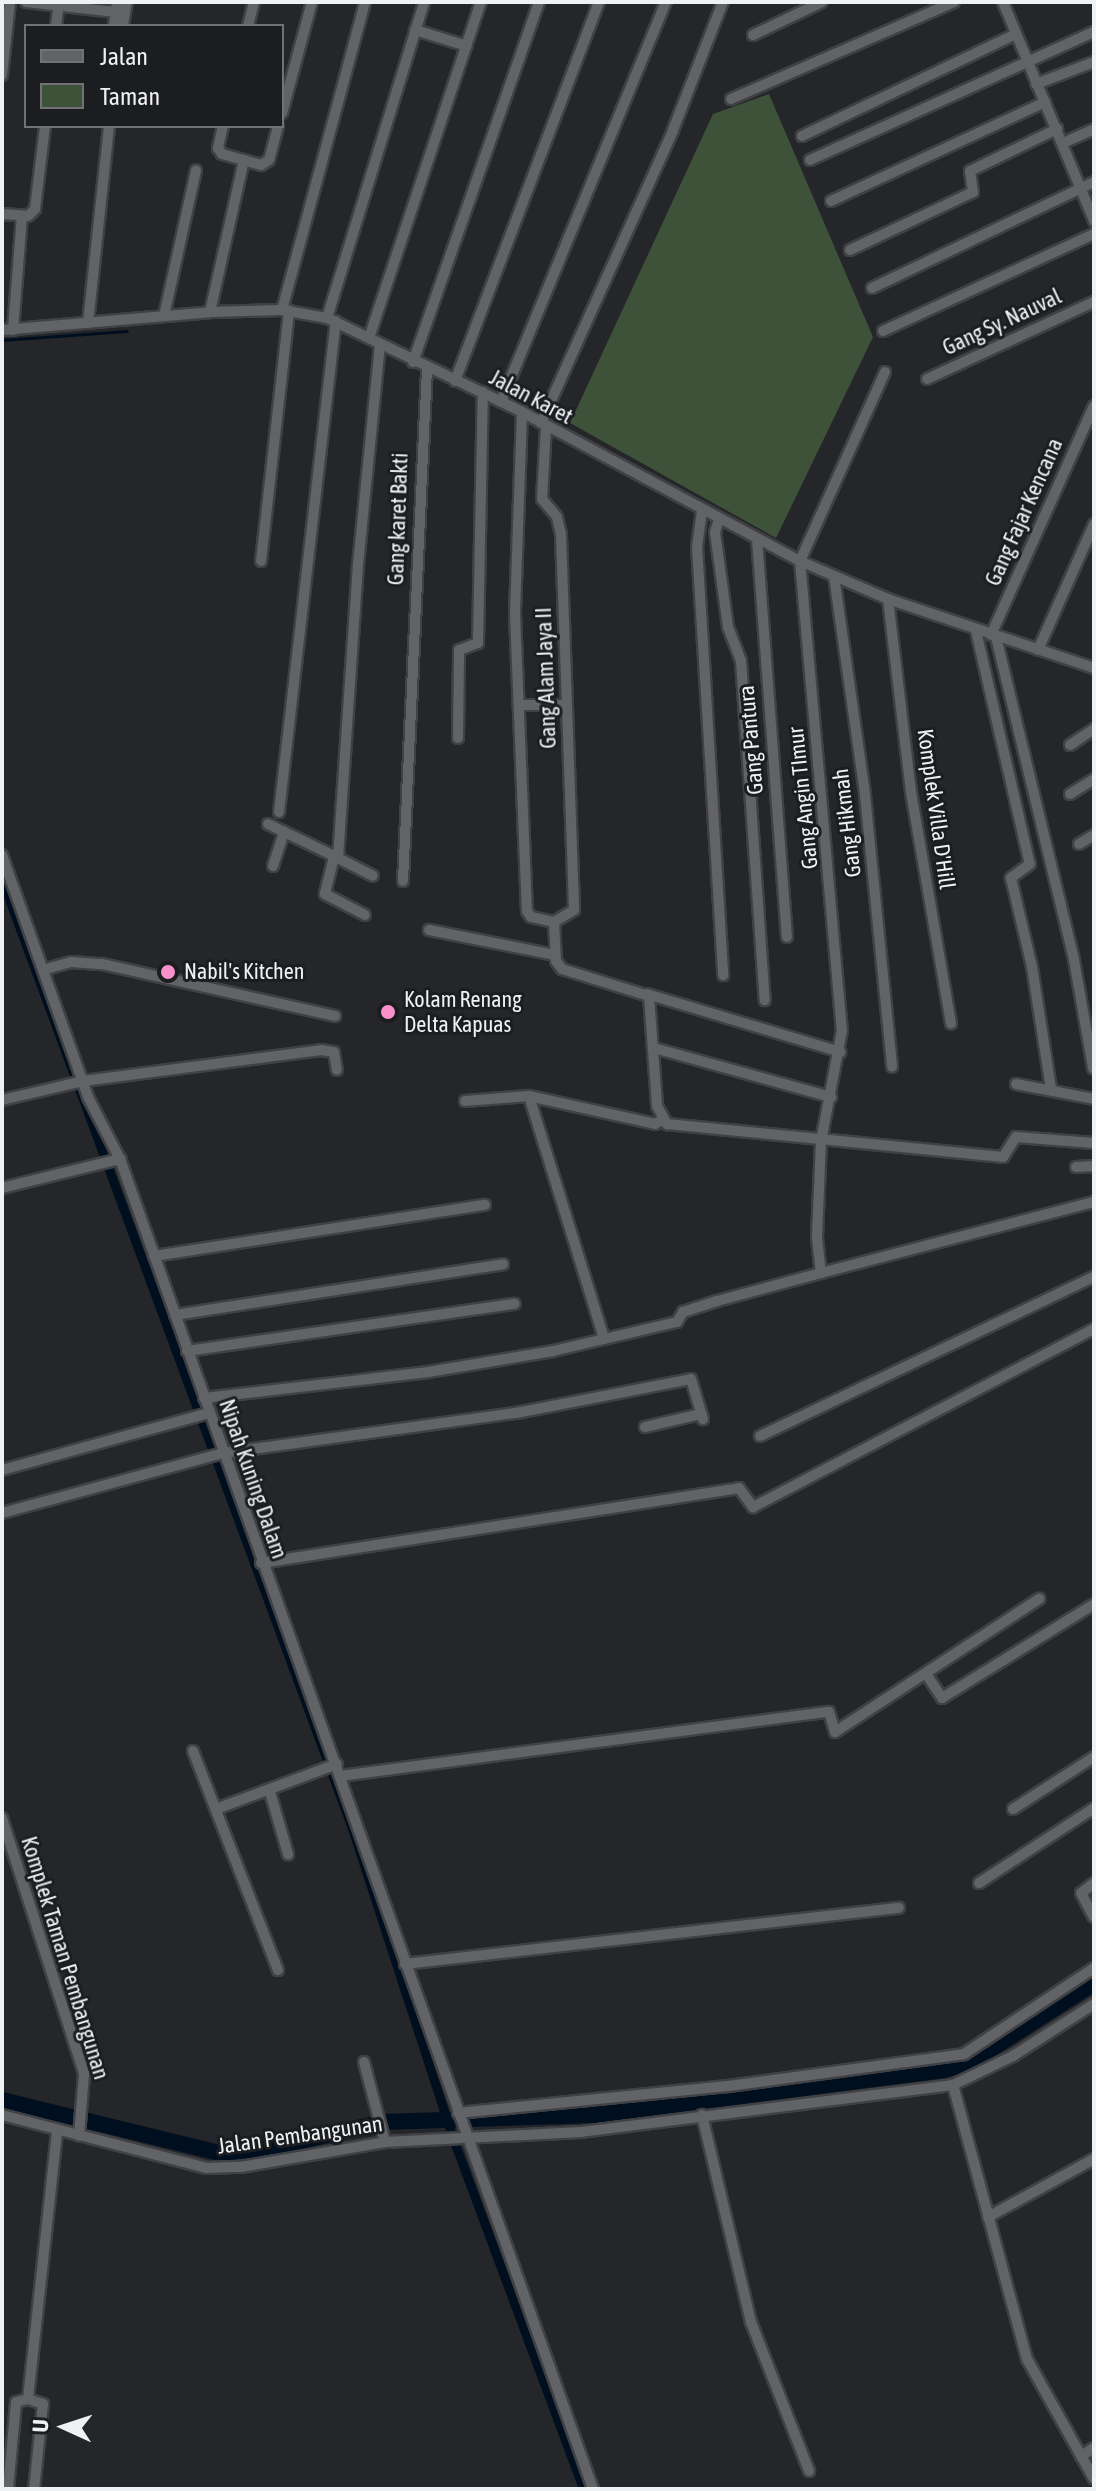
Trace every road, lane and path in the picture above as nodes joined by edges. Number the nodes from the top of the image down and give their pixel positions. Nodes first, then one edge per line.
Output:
1 (10, 2) edge
2 (26, 2) edge
3 (127, 2) edge
4 (254, 2) edge
5 (312, 2) edge
6 (365, 2) edge
7 (424, 2) edge
8 (481, 2) edge
9 (539, 2) edge
10 (599, 2) edge
11 (666, 2) edge
12 (723, 2) edge
13 (822, 2) edge
14 (954, 2) edge
15 (1007, 3) edge
16 (59, 4) edge
17 (116, 7) edge
18 (56, 24) edge
19 (123, 24) edge
20 (248, 24) edge
21 (415, 30) junction
22 (1094, 32) edge
23 (1016, 34) junction
24 (753, 35) dead end
25 (467, 46) junction
26 (1025, 59) junction
27 (1094, 62) edge
28 (2, 75) edge
29 (1036, 84) junction
30 (731, 99) dead end
31 (1045, 102) junction
32 (284, 106) edge
33 (45, 128) edge
34 (109, 128) edge
35 (223, 128) edge
36 (277, 128) edge
37 (1057, 129) junction
38 (1094, 129) edge
39 (802, 136) dead end
40 (1063, 143) junction
41 (244, 160) junction
42 (810, 160) dead end
43 (196, 170) dead end
44 (1094, 182) edge
45 (1081, 188) junction
46 (831, 201) dead end
47 (2, 214) edge
48 (22, 216) junction
49 (1094, 221) edge
50 (1094, 234) edge
51 (850, 250) dead end
52 (872, 288) dead end
53 (1094, 302) edge
54 (285, 310) junction
55 (210, 312) junction
56 (164, 316) junction
57 (332, 319) junction
58 (88, 323) junction
59 (8, 330) edge
60 (883, 331) dead end
61 (369, 338) junction
62 (380, 344) junction
63 (413, 362) junction
64 (427, 368) junction
65 (885, 372) dead end
66 (927, 379) dead end
67 (455, 381) junction
68 (483, 392) junction
69 (501, 402) junction
70 (1094, 406) edge
71 (522, 412) junction
72 (544, 425) junction
73 (702, 511) junction
74 (719, 519) junction
75 (1094, 524) edge
76 (757, 539) junction
77 (261, 561) dead end
78 (800, 561) junction
79 (834, 576) junction
80 (888, 599) junction
81 (976, 631) junction
82 (994, 636) junction
83 (1038, 650) junction
84 (1094, 668) edge
85 (519, 705) junction
86 (566, 705) junction
87 (1094, 729) edge
88 (458, 738) dead end
89 (1070, 745) dead end
90 (1094, 779) edge
91 (1070, 794) dead end
92 (279, 812) dead end
93 (268, 824) dead end
94 (284, 832) junction
95 (1094, 835) edge
96 (1079, 844) dead end
97 (2, 855) edge
98 (336, 858) junction
99 (273, 866) dead end
100 (373, 876) dead end
101 (403, 881) dead end
102 (365, 915) dead end
103 (554, 922) junction
104 (429, 930) dead end
105 (787, 937) dead end
106 (555, 955) junction
107 (43, 970) junction
108 (723, 975) dead end
109 (647, 994) junction
110 (765, 1000) dead end
111 (335, 1016) dead end
112 (951, 1024) dead end
113 (654, 1048) junction
114 (840, 1052) junction
115 (892, 1067) dead end
116 (1093, 1068) edge
117 (337, 1070) dead end
118 (79, 1082) junction
119 (1016, 1084) dead end
120 (1051, 1089) junction
121 (529, 1096) junction
122 (831, 1097) junction
123 (1094, 1099) edge
124 (2, 1100) edge
125 (465, 1101) dead end
126 (662, 1120) junction
127 (821, 1141) junction
128 (1094, 1143) edge
129 (111, 1162) junction
130 (1094, 1166) edge
131 (1076, 1167) dead end
132 (2, 1188) edge
133 (1094, 1202) edge
134 (485, 1205) dead end
135 (154, 1256) junction
136 (503, 1264) dead end
137 (821, 1273) junction
138 (1094, 1277) edge
139 (515, 1304) dead end
140 (175, 1315) junction
141 (1094, 1329) edge
142 (604, 1339) junction
143 (187, 1351) junction
144 (204, 1398) junction
145 (209, 1413) junction
146 (645, 1427) dead end
147 (760, 1436) dead end
148 (222, 1454) junction
149 (2, 1470) edge
150 (2, 1513) edge
151 (261, 1563) junction
152 (1039, 1599) dead end
153 (1094, 1604) edge
154 (926, 1674) junction
155 (193, 1751) dead end
156 (1094, 1757) edge
157 (331, 1766) junction
158 (340, 1776) junction
159 (270, 1792) junction
160 (1094, 1808) edge
161 (216, 1809) junction
162 (1013, 1809) dead end
163 (2, 1818) edge
164 (288, 1854) dead end
165 (979, 1883) dead end
166 (1094, 1883) edge
167 (899, 1908) dead end
168 (1094, 1917) edge
169 (405, 1964) junction
170 (1094, 1968) edge
171 (278, 1970) dead end
172 (1094, 2004) edge
173 (364, 2062) dead end
174 (953, 2085) junction
175 (2, 2115) edge
176 (459, 2115) junction
177 (702, 2115) junction
178 (57, 2130) junction
179 (80, 2133) junction
180 (464, 2137) junction
181 (384, 2138) junction
182 (1094, 2159) edge
183 (988, 2217) junction
184 (28, 2399) junction
185 (1094, 2448) edge
186 (1081, 2456) junction
187 (809, 2471) dead end
188 (1094, 2479) edge
189 (8, 2489) edge
190 (34, 2489) edge
191 (593, 2489) edge

1 - 28 street
2 - 16 street
3 - 19 street
4 - 20 street
5 - 32 street
6 - 54 street
7 - 21 street
8 - 25 street
9 - 63 street
10 - 67 street
11 - 69 street
12 - 72 street
13 - 24 street
14 - 30 street
15 - 23 street
16 - 17 street
16 - 18 street
21 - 25 street
21 - 57 street
22 - 26 street
23 - 26 street
23 - 39 street
25 - 61 street
26 - 29 street
26 - 42 street
27 - 29 street
29 - 31 street
31 - 37 street
31 - 46 street
33 - 48 street
34 - 58 street
35 - 41 street
36 - 41 street
37 - 40 street
37 - 51 street
38 - 40 street
40 - 45 street
41 - 55 street
43 - 56 street
44 - 45 street
45 - 49 street
45 - 52 street
47 - 48 street
48 - 59 street
50 - 60 street
53 - 66 street, Gang Sy. Nauval
54 - 55 street, Jalan Karet
54 - 57 street, Jalan Karet
54 - 77 street
55 - 56 street, Jalan Karet
56 - 58 street, Jalan Karet
57 - 61 street, Jalan Karet
57 - 92 street
58 - 59 street, Jalan Karet
61 - 62 street, Jalan Karet
62 - 63 street, Jalan Karet
62 - 98 street
63 - 64 street, Jalan Karet
64 - 67 street, Jalan Karet
64 - 101 street, Gang karet Bakti
65 - 78 street
67 - 68 street, Jalan Karet
68 - 69 street, Jalan Karet
68 - 88 street
69 - 71 street, Jalan Karet
70 - 82 street, Gang Fajar Kencana
71 - 72 street, Jalan Karet
71 - 85 street
72 - 73 street, Jalan Karet
72 - 86 street, Gang Alam Jaya II
73 - 74 street, Jalan Karet
73 - 108 street
74 - 76 street, Jalan Karet
74 - 110 street
75 - 83 street
76 - 78 street, Jalan Karet
76 - 105 street, Gang Pantura
78 - 79 street, Jalan Karet
78 - 114 street, Gang Angin TImur
79 - 80 street, Jalan Karet
79 - 115 street, Gang Hikmah
80 - 81 street, Jalan Karet
80 - 112 street, Komplek Villa D'Hill
81 - 82 street, Jalan Karet
81 - 120 street
82 - 83 street, Jalan Karet
82 - 116 street
83 - 84 street, Jalan Karet
85 - 86 street
85 - 103 street
86 - 103 street, Gang Alam Jaya II
87 - 89 street
90 - 91 street
93 - 94 street
94 - 98 street
94 - 99 street
95 - 96 street
97 - 107 street, Nipah Kuning Dalam
98 - 100 street
98 - 102 street
103 - 106 street
104 - 106 street
106 - 109 street
107 - 111 street
107 - 118 street, Nipah Kuning Dalam
109 - 113 street
109 - 114 street
113 - 122 street
113 - 126 street
114 - 122 street, Gang Angin TImur
117 - 118 street
118 - 124 street
118 - 129 street, Nipah Kuning Dalam
119 - 120 street
120 - 123 street
121 - 125 street
121 - 126 street
121 - 142 street
122 - 127 street, Gang Angin TImur
126 - 127 street
127 - 128 street
127 - 137 street, Gang Angin TImur
129 - 132 street
129 - 135 street, Nipah Kuning Dalam
130 - 131 street
133 - 137 street
134 - 135 street
135 - 140 street, Nipah Kuning Dalam
136 - 140 street
137 - 142 street
138 - 147 street
139 - 143 street
140 - 143 street, Nipah Kuning Dalam
141 - 151 street
142 - 144 street
143 - 144 street, Nipah Kuning Dalam
144 - 145 street, Nipah Kuning Dalam
145 - 148 street, Nipah Kuning Dalam
145 - 149 street
146 - 148 street
148 - 150 street
148 - 151 street, Nipah Kuning Dalam
151 - 157 street, Nipah Kuning Dalam
152 - 154 street
153 - 154 street
154 - 158 street
155 - 161 street
156 - 162 street
157 - 158 street, Nipah Kuning Dalam
157 - 159 street
158 - 169 street, Nipah Kuning Dalam
159 - 161 street
159 - 164 street
160 - 165 street
161 - 171 street
163 - 179 street, Komplek Taman Pembangunan
166 - 168 street
167 - 169 street
169 - 176 street, Nipah Kuning Dalam
170 - 176 street
172 - 174 street, Jalan Pembangunan
173 - 181 street
174 - 177 street, Jalan Pembangunan
174 - 183 street
175 - 178 street, Jalan Pembangunan
176 - 180 street, Nipah Kuning Dalam
177 - 180 street, Jalan Pembangunan
177 - 187 street
178 - 179 street, Jalan Pembangunan
178 - 184 street
179 - 181 street, Jalan Pembangunan
180 - 181 street, Jalan Pembangunan
180 - 191 street, Nipah Kuning Dalam
182 - 183 street
183 - 186 street
184 - 189 street
184 - 190 street
185 - 186 street
186 - 188 street

